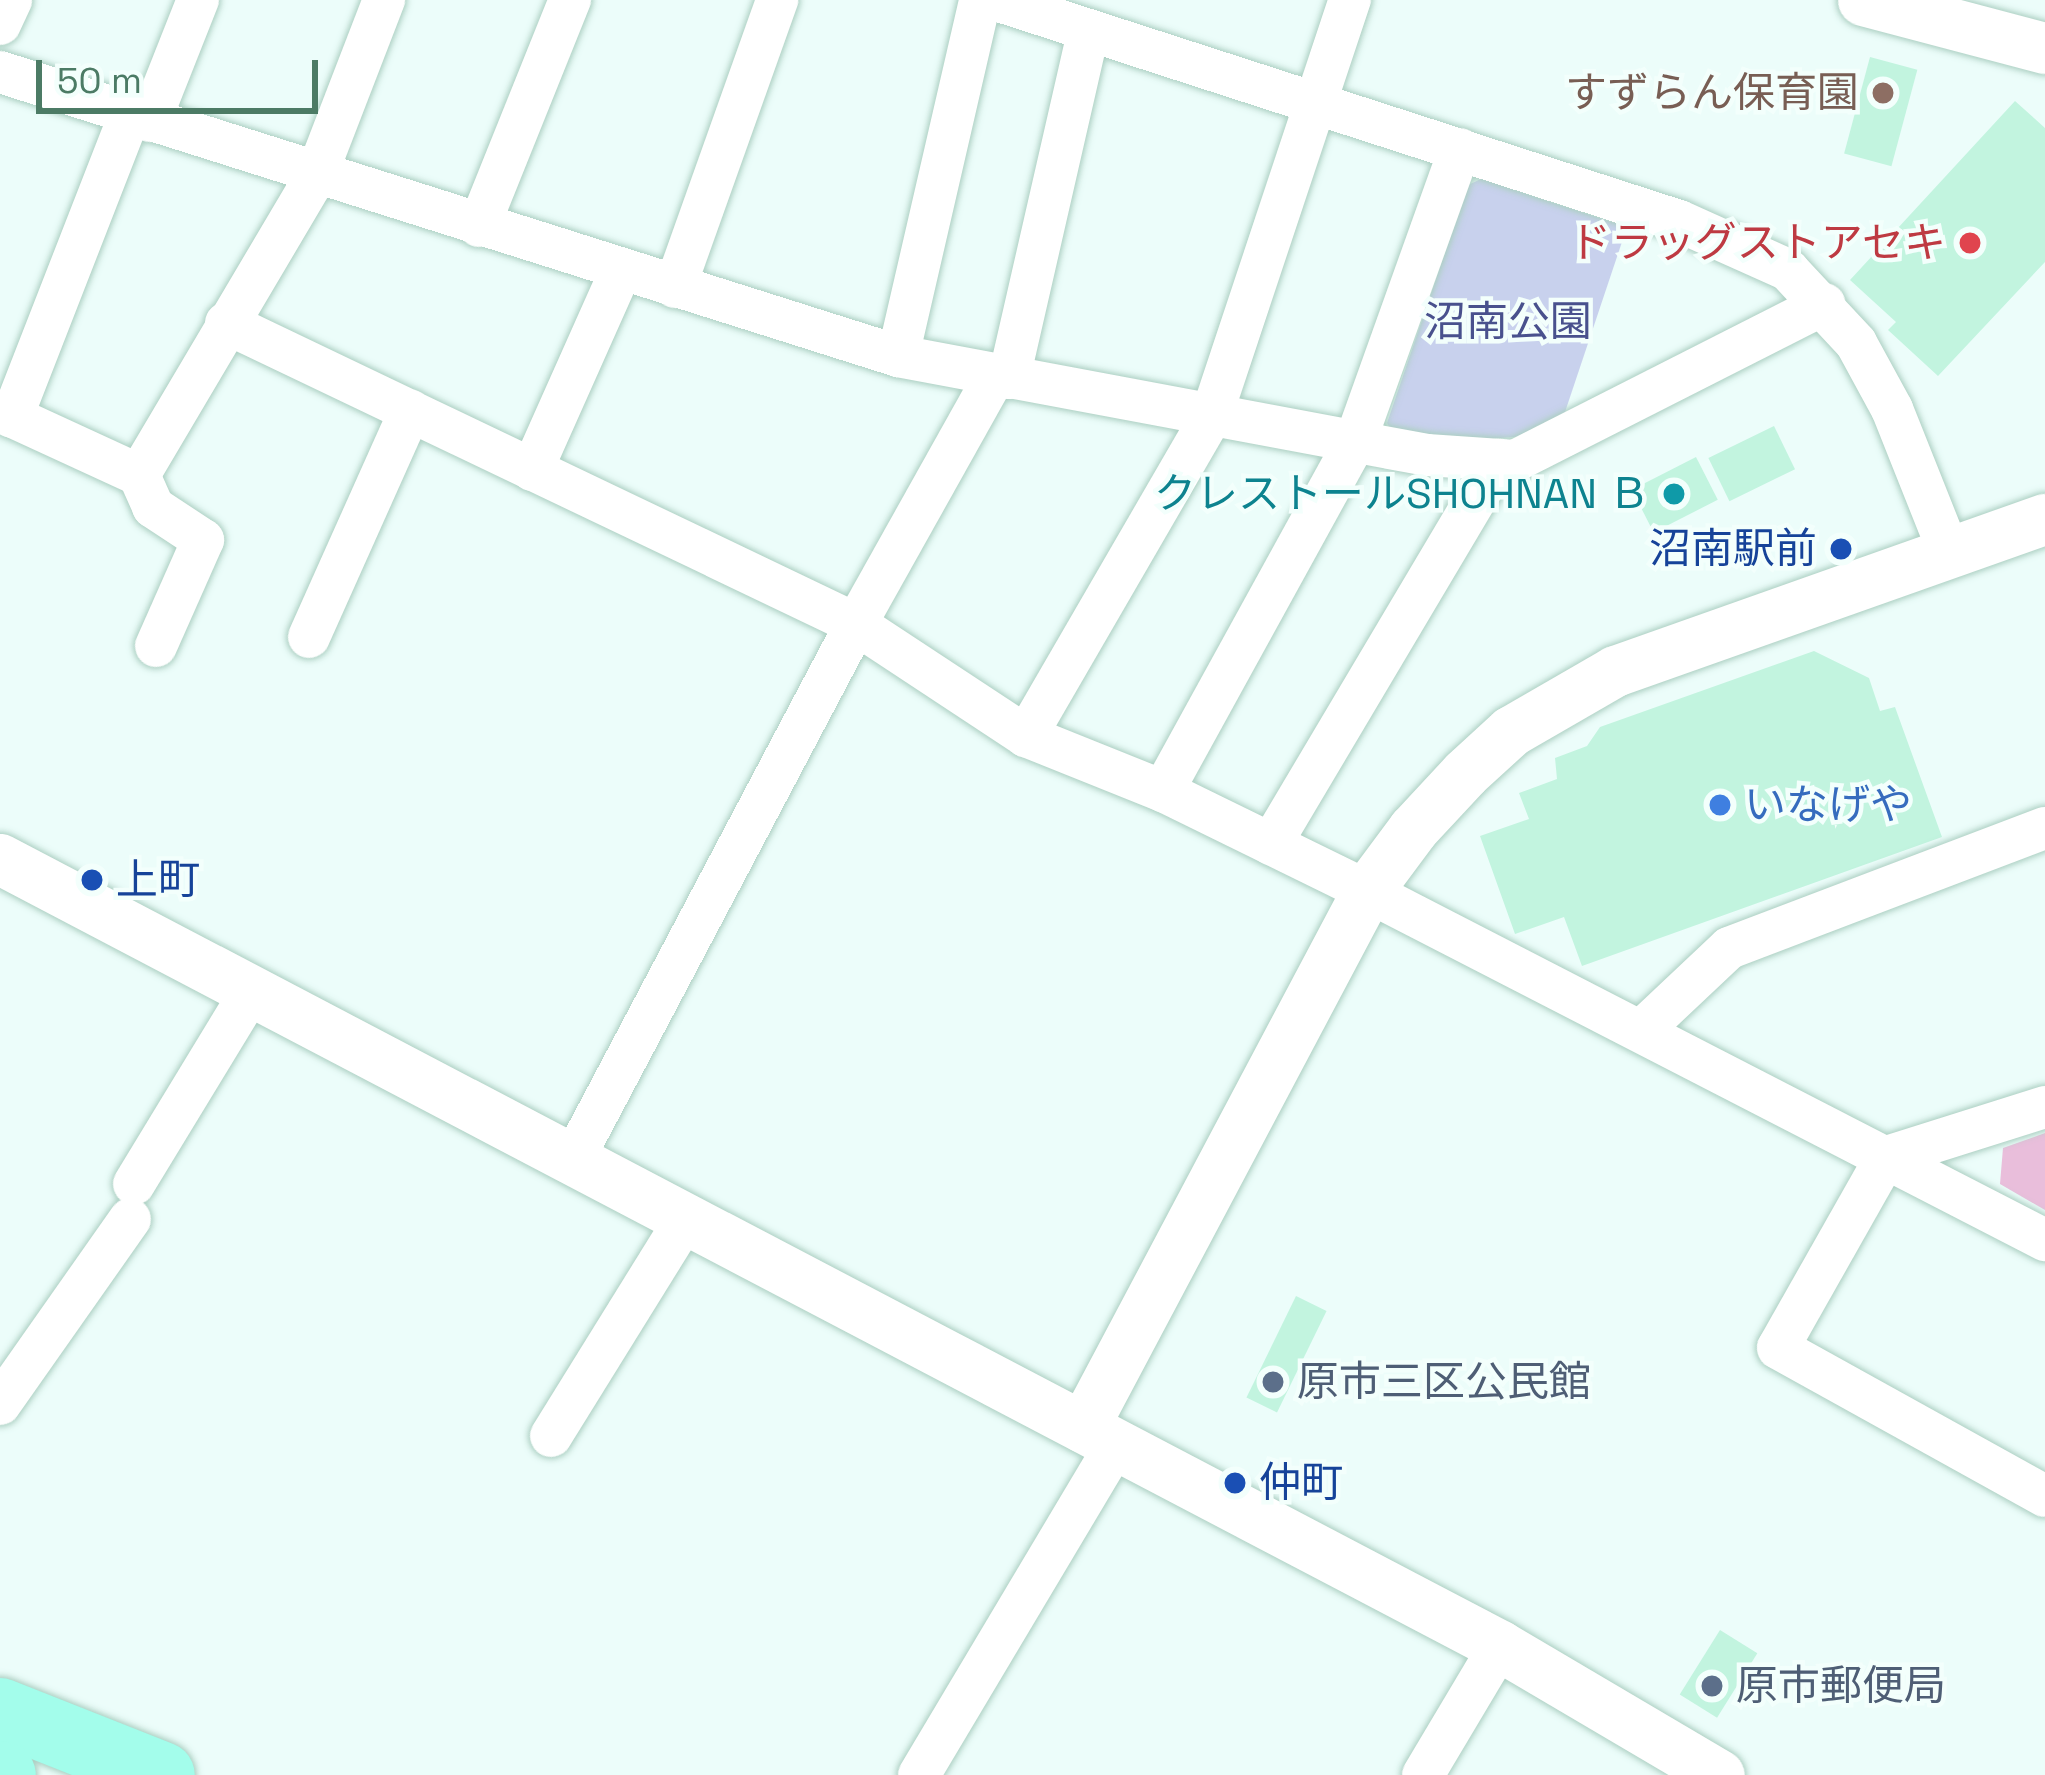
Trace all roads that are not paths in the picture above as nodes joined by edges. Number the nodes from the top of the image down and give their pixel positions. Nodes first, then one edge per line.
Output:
1 (11, 0) edge
2 (198, 0) edge
3 (384, 0) edge
4 (570, 0) edge
5 (777, 0) edge
6 (980, 0) edge
7 (996, 0) edge
8 (1350, 0) edge
9 (1863, 0) edge
10 (0, 24) edge
11 (1088, 34) junction
12 (2045, 48) edge
13 (0, 72) edge
14 (1318, 103) junction
15 (140, 118) junction
16 (1460, 149) junction
17 (316, 176) junction
18 (479, 226) junction
19 (621, 270) junction
20 (675, 287) junction
21 (1825, 304) junction
22 (226, 323) junction
23 (898, 356) junction
24 (1002, 376) junction
25 (410, 411) junction
26 (6, 414) edge
27 (1210, 418) junction
28 (1355, 442) junction
29 (1499, 460) junction
30 (532, 470) junction
31 (140, 475) junction
32 (2045, 519) edge
33 (1949, 552) junction
34 (856, 624) junction
35 (309, 637) dead end
36 (156, 646) dead end
37 (1026, 736) junction
38 (1163, 791) junction
39 (2045, 828) edge
40 (1271, 844) junction
41 (0, 860) edge
42 (1367, 891) junction
43 (250, 993) junction
44 (1641, 1031) junction
45 (2045, 1107) edge
46 (1886, 1157) junction
47 (574, 1158) junction
48 (687, 1217) junction
49 (2045, 1240) edge
50 (0, 1404) edge
51 (550, 1436) dead end
52 (1099, 1436) junction
53 (2045, 1496) edge
54 (1500, 1646) junction
55 (0, 1711) edge
56 (162, 1775) edge
57 (920, 1775) edge
58 (1423, 1775) edge
59 (1719, 1775) edge

1 - 10 street
2 - 15 street
3 - 17 street
4 - 18 street
5 - 20 street
6 - 23 street
7 - 11 street
8 - 14 street
9 - 12 street
11 - 14 street
11 - 24 street
13 - 15 street
14 - 16 street
14 - 27 street
15 - 17 street
15 - 26 street
16 - 21 street
16 - 28 street
17 - 18 street
17 - 22 street
18 - 19 street
19 - 20 street
19 - 30 street
20 - 23 street
21 - 29 street
21 - 33 street
22 - 25 street
22 - 31 street
23 - 24 street
24 - 27 street
24 - 34 street
25 - 30 street
25 - 35 street
26 - 31 street
27 - 28 street
27 - 37 street
28 - 29 street
28 - 38 street
29 - 40 street
30 - 34 street
31 - 36 street
32 - 33 street
33 - 42 street
34 - 37 street
34 - 47 street
37 - 38 street
38 - 40 street
39 - 44 street
40 - 42 street
41 - 43 street
42 - 44 street
42 - 52 street
43 - 47 street
43 - 50 street
44 - 46 street
45 - 46 street
46 - 49 street
46 - 53 street
47 - 48 street
48 - 51 street
48 - 52 street
52 - 54 street
52 - 57 street
54 - 58 street
54 - 59 street
55 - 56 main road

